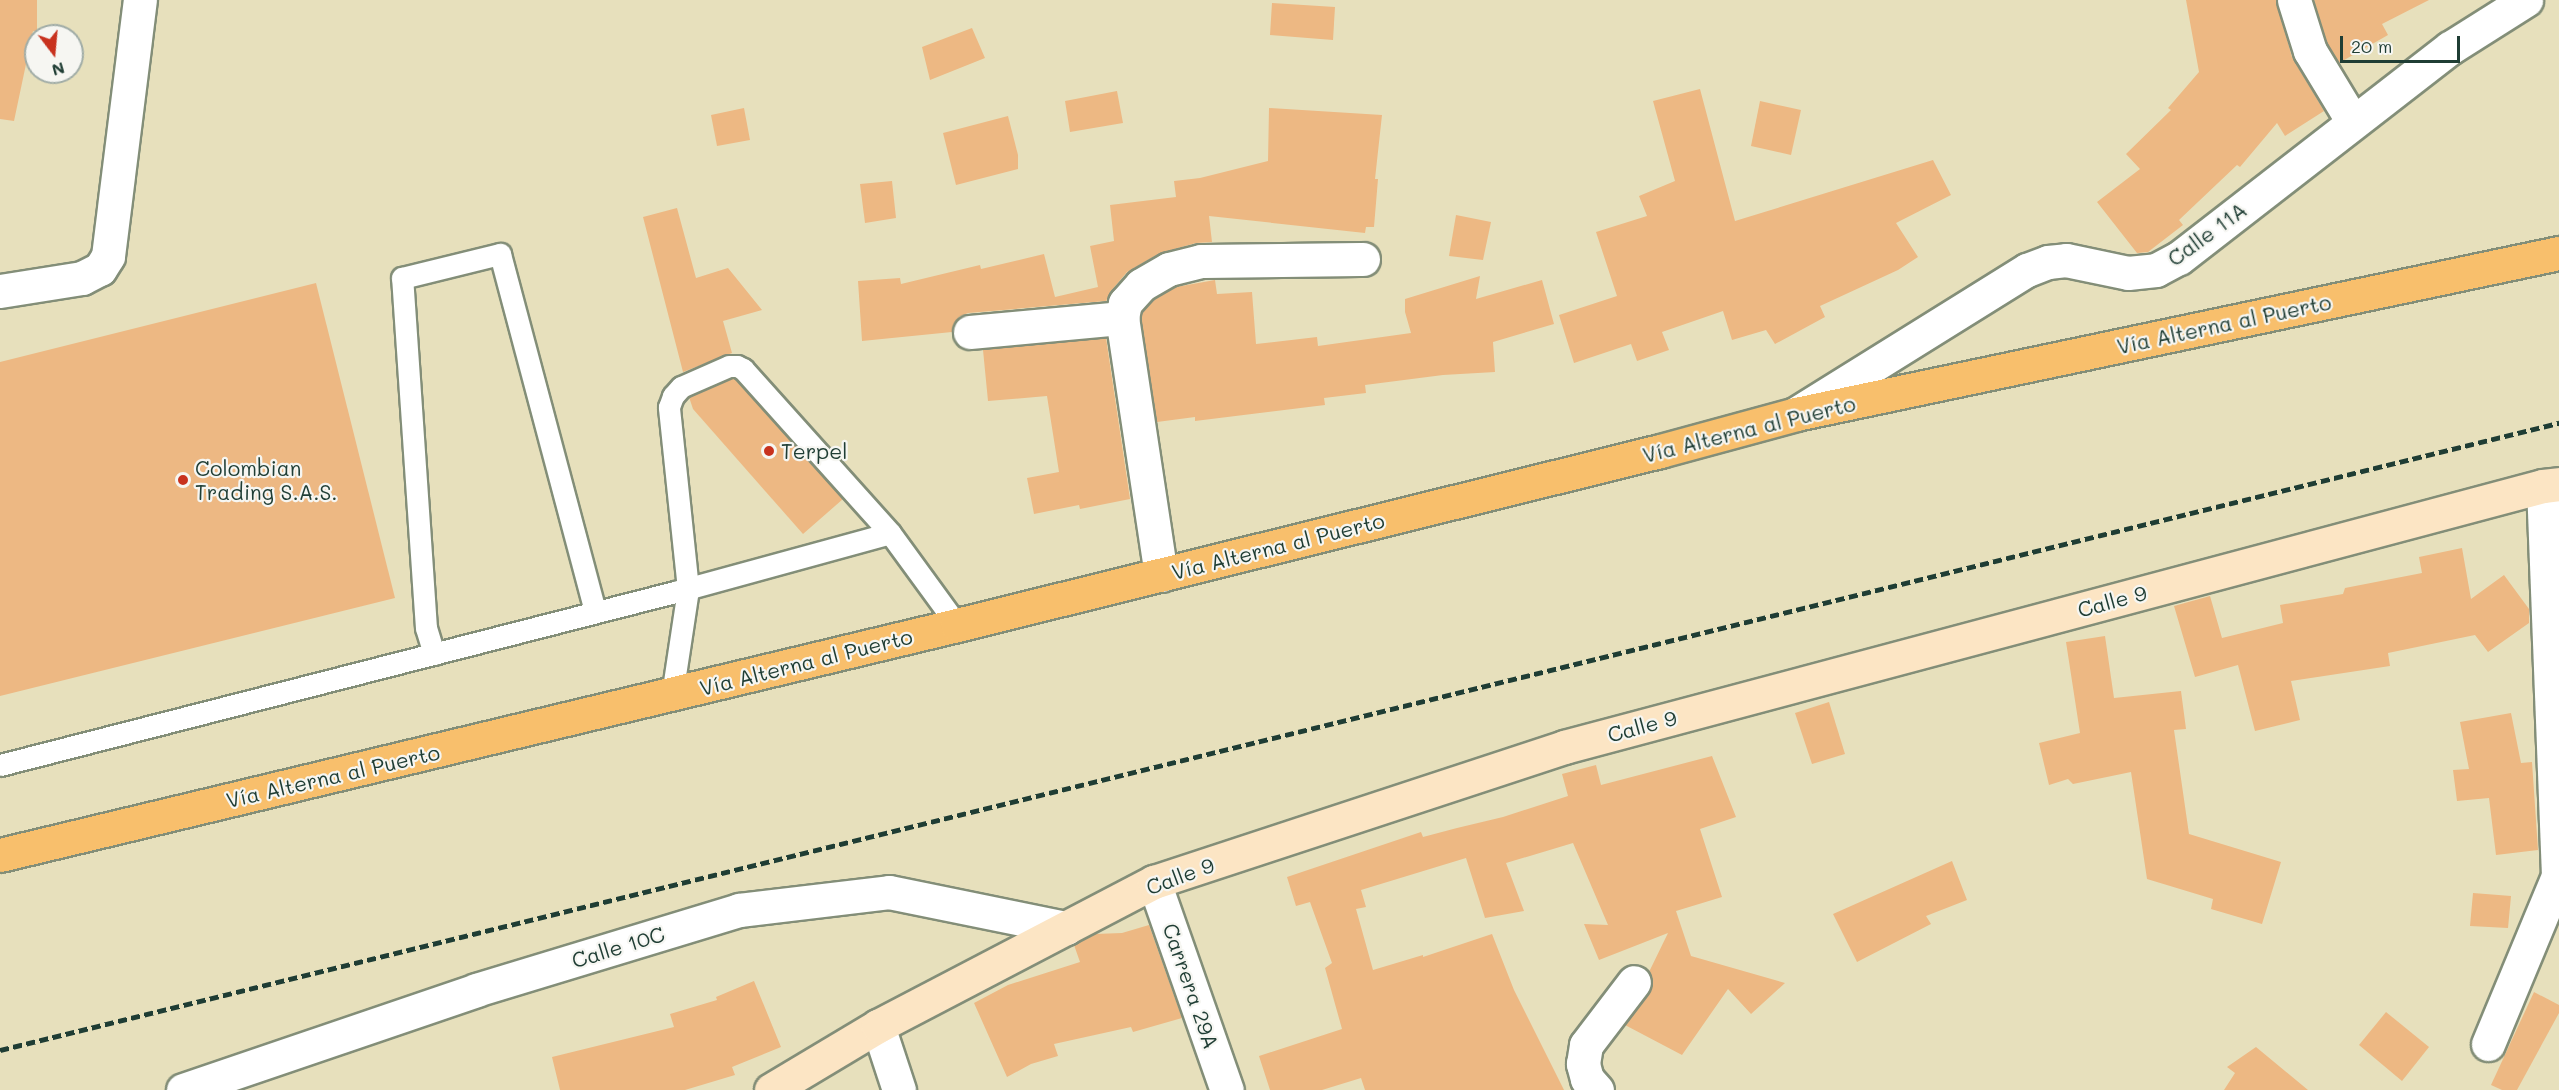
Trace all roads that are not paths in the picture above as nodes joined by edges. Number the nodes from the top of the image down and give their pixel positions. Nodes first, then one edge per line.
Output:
1 (140, 0) edge
2 (2294, 0) edge
3 (2526, 0) edge
4 (2353, 122) junction
5 (2559, 253) edge
6 (1363, 259) dead end
7 (0, 291) edge
8 (1122, 318) junction
9 (970, 332) dead end
10 (1796, 414) junction
11 (2551, 485) edge
12 (890, 533) junction
13 (1161, 574) junction
14 (688, 589) junction
15 (595, 612) junction
16 (957, 625) junction
17 (434, 654) junction
18 (672, 695) junction
19 (0, 765) edge
20 (0, 855) edge
21 (1154, 882) junction
22 (1066, 928) junction
23 (1635, 982) dead end
24 (878, 1026) junction
25 (2488, 1044) dead end
26 (183, 1090) edge
27 (771, 1090) edge
28 (899, 1090) edge
29 (1227, 1090) edge
30 (1597, 1090) edge

1 - 7 street
2 - 4 street
3 - 4 street, Calle 11A
4 - 10 street, Calle 11A
5 - 10 main road, Vía Alterna al Puerto
6 - 8 street
8 - 9 street
8 - 13 street
10 - 13 main road, Vía Alterna al Puerto
11 - 21 street, Calle 9
11 - 25 street
12 - 14 lane
12 - 14 lane
12 - 16 lane
13 - 16 main road, Vía Alterna al Puerto
14 - 15 lane
14 - 18 lane
15 - 17 lane
15 - 17 lane
16 - 18 main road, Vía Alterna al Puerto
17 - 19 lane
18 - 20 main road, Vía Alterna al Puerto
21 - 22 street, Calle 9
21 - 29 street, Carrera 29A
22 - 24 street, Calle 9
22 - 26 street, Calle 10C
23 - 30 street
24 - 27 street, Calle 9
24 - 28 street

